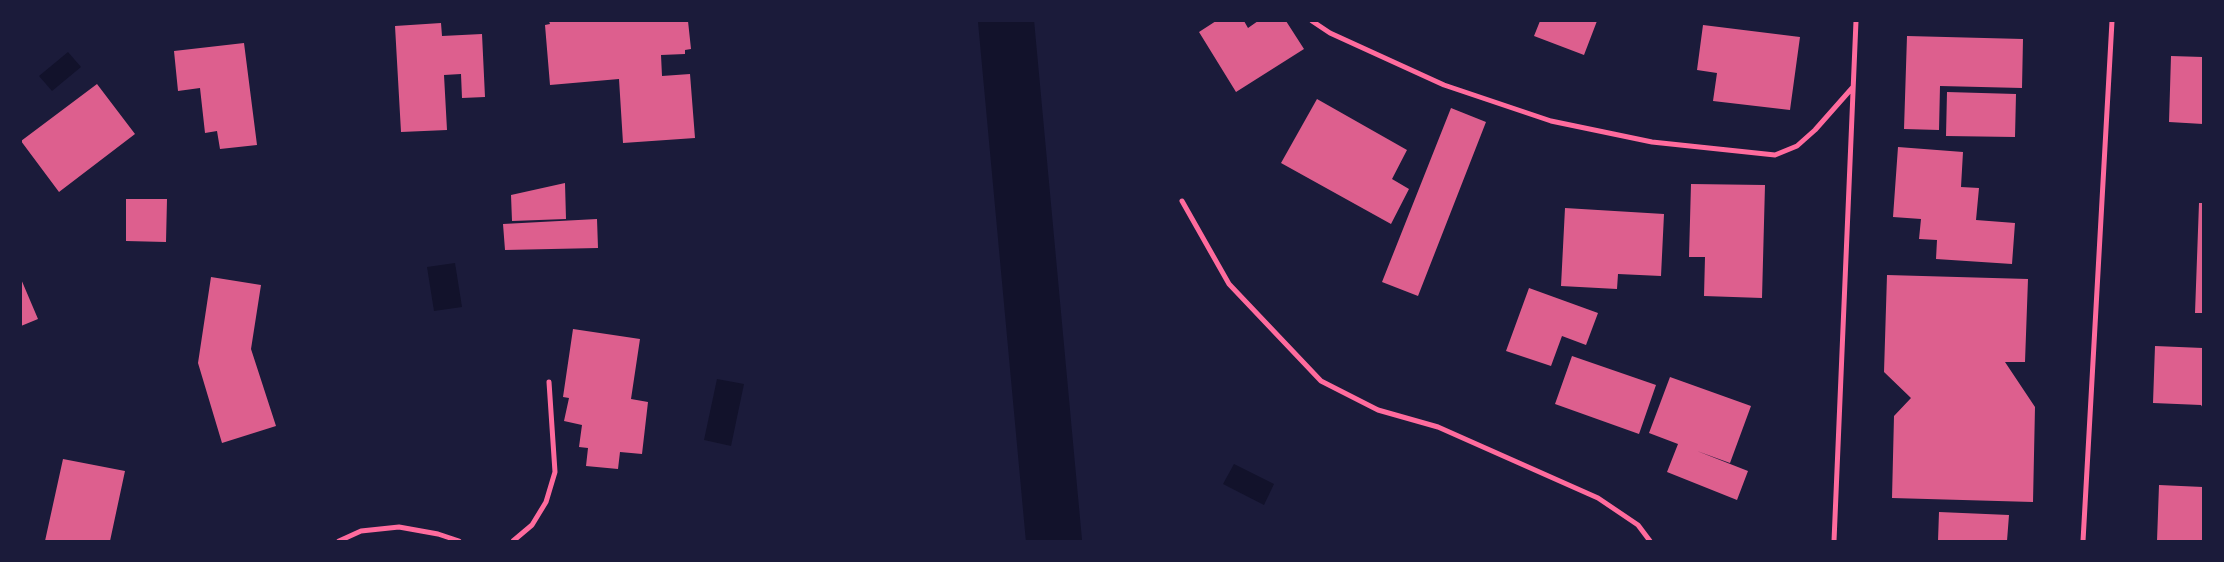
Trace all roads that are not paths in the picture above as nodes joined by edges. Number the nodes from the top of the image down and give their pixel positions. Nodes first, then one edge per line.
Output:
1 (1312, 21) edge
2 (1856, 21) edge
3 (2112, 21) edge
4 (1853, 87) junction
5 (1182, 201) dead end
6 (549, 382) dead end
7 (339, 541) edge
8 (459, 541) edge
9 (513, 541) edge
10 (1650, 541) edge
11 (1834, 541) edge
12 (2083, 541) edge

1 - 4 street
2 - 4 street
3 - 12 street
4 - 11 street
5 - 10 street
6 - 9 street
7 - 8 street

